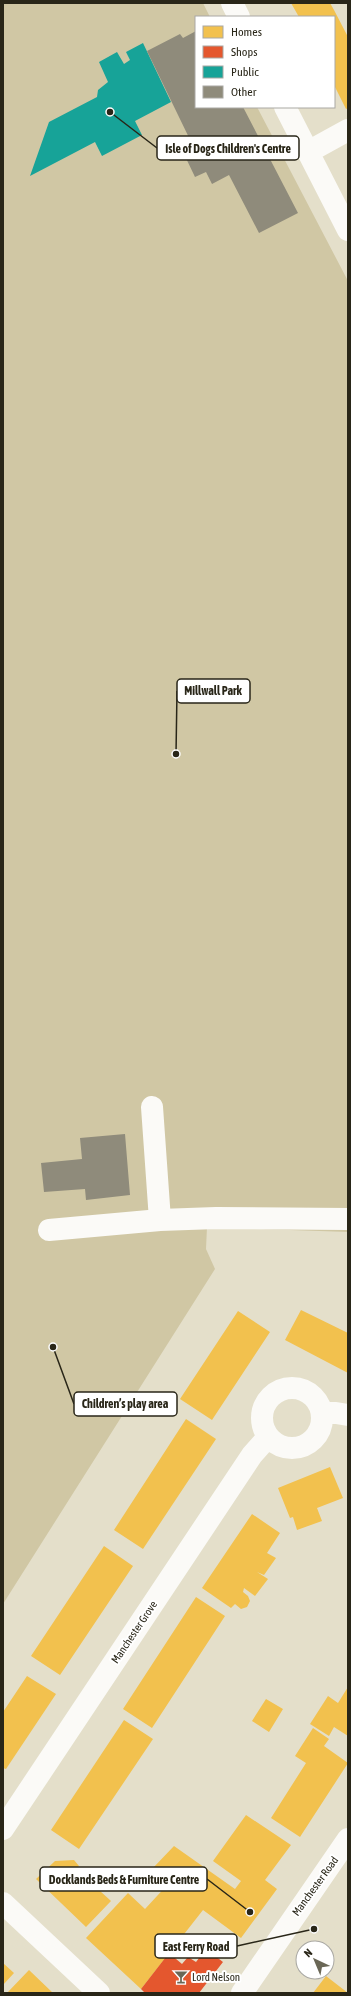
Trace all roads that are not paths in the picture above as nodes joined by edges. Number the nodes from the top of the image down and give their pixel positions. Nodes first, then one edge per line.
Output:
1 (232, 3) edge
2 (239, 16) edge
3 (286, 108) edge
4 (348, 130) edge
5 (308, 152) junction
6 (348, 230) edge
7 (152, 1108) dead end
8 (348, 1219) edge
9 (160, 1220) junction
10 (49, 1230) dead end
11 (322, 1413) junction
12 (348, 1415) edge
13 (268, 1437) junction
14 (3, 1829) edge
15 (348, 1839) edge
16 (3, 1903) edge
17 (85, 1988) edge
18 (242, 1993) edge

1 - 2 street
3 - 5 street
4 - 5 street
5 - 6 street
7 - 9 street
8 - 9 street
9 - 10 street
11 - 12 street
11 - 13 street
11 - 13 street
13 - 14 street, Manchester Grove
15 - 18 street, Manchester Road
16 - 17 street

